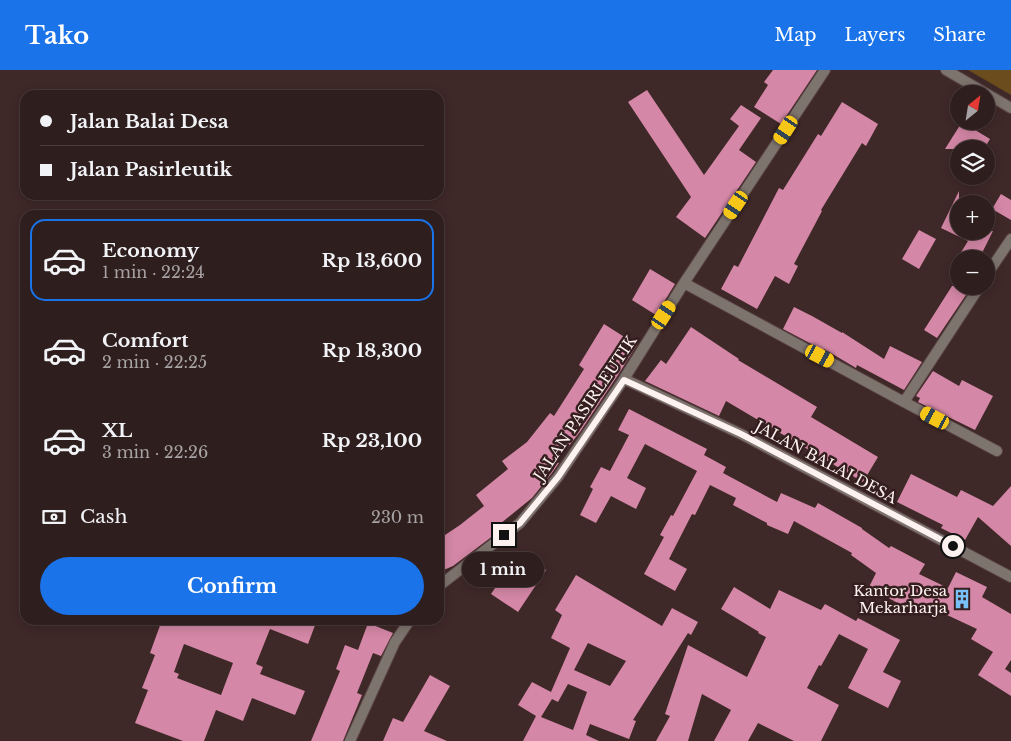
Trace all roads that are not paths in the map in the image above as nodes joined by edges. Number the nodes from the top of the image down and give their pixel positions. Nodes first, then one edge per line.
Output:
1 (825, 70) edge
2 (946, 70) edge
3 (1011, 108) edge
4 (1011, 238) edge
5 (995, 262) edge
6 (684, 283) junction
7 (974, 295) edge
8 (624, 380) junction
9 (904, 402) junction
10 (997, 451) dead end
11 (1011, 577) edge
12 (444, 582) edge
13 (407, 625) edge
14 (350, 741) edge

1 - 6 street, JALAN PASIRLEUTIK
2 - 3 street
4 - 5 street
6 - 8 street, JALAN PASIRLEUTIK
6 - 9 street
7 - 9 street
8 - 11 street, JALAN BALAI DESA
8 - 12 street, JALAN PASIRLEUTIK
9 - 10 street
13 - 14 street

